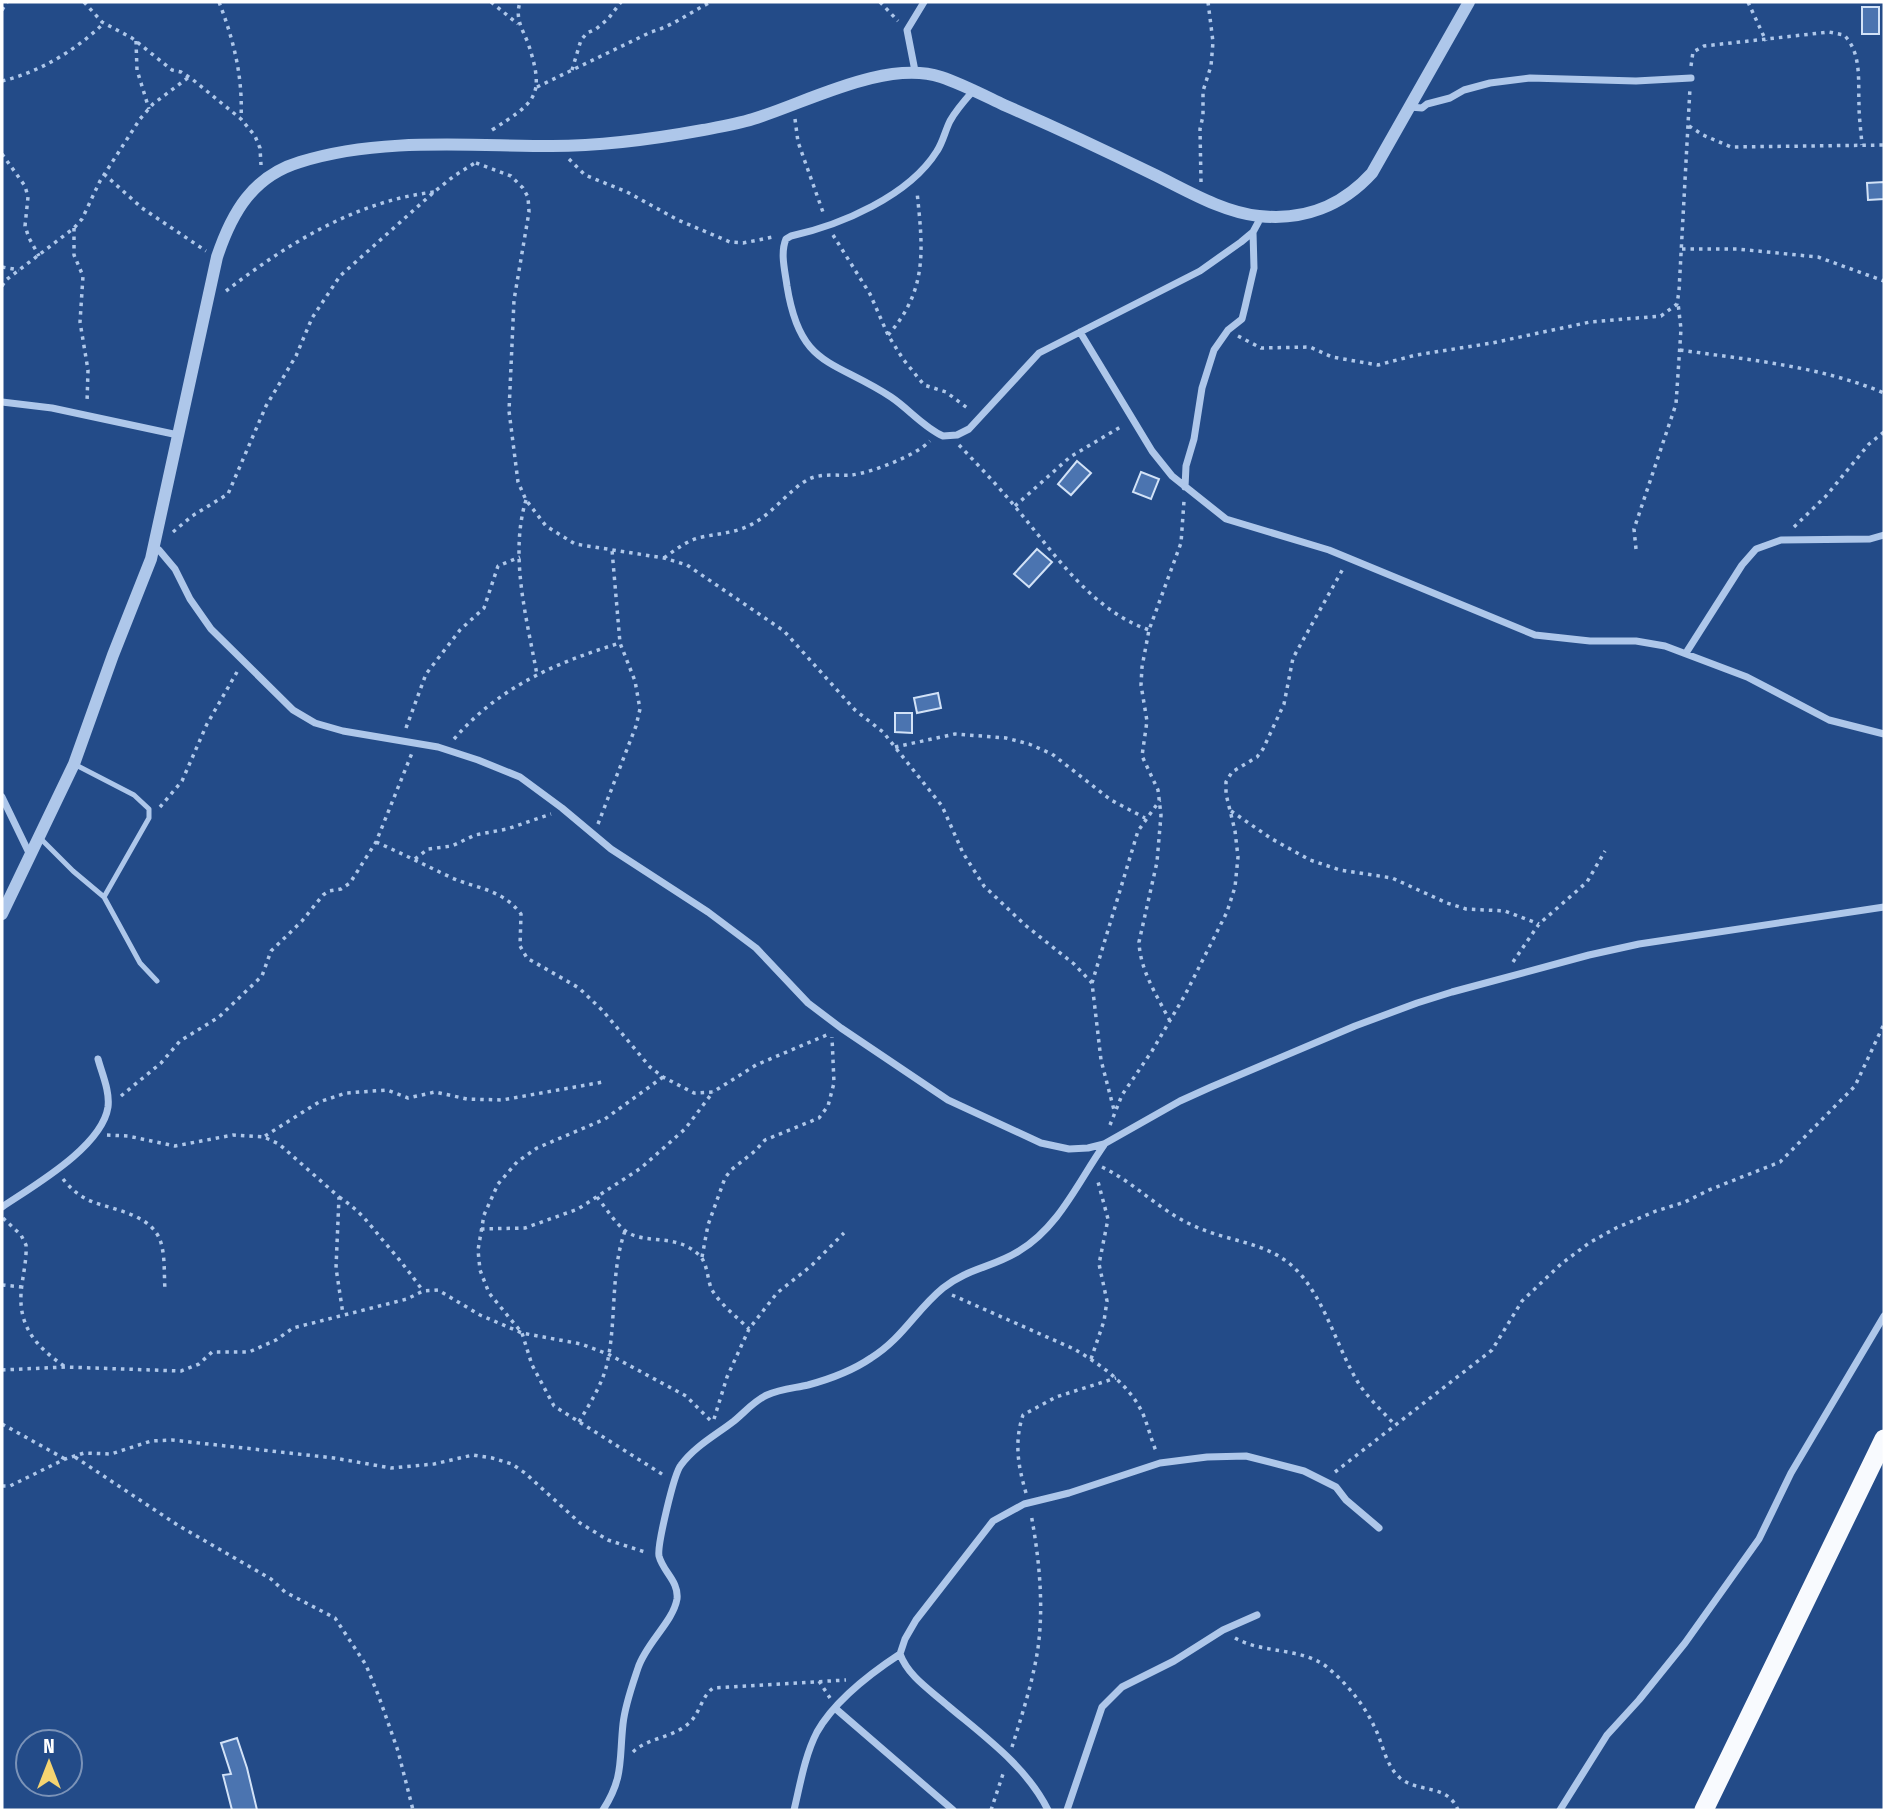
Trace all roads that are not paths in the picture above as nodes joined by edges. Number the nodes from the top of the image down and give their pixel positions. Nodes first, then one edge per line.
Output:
1 (923, 2) edge
2 (1469, 2) edge
3 (915, 72) junction
4 (1691, 78) road end
5 (973, 91) junction
6 (1410, 107) junction
7 (1275, 216) junction
8 (1253, 232) junction
9 (1080, 332) junction
10 (2, 402) edge
11 (178, 435) junction
12 (1185, 487) junction
13 (1884, 535) edge
14 (156, 548) junction
15 (1686, 653) junction
16 (1884, 734) edge
17 (74, 764) junction
18 (2, 797) edge
19 (39, 837) junction
20 (30, 856) junction
21 (104, 897) junction
22 (1884, 907) edge
23 (2, 914) edge
24 (157, 981) dead end
25 (98, 1059) dead end
26 (1104, 1144) junction
27 (2, 1207) edge
28 (1884, 1316) edge
29 (1884, 1439) edge
30 (1379, 1528) dead end
31 (1257, 1615) dead end
32 (900, 1654) junction
33 (836, 1709) junction
34 (603, 1810) edge
35 (794, 1810) edge
36 (953, 1810) edge
37 (1048, 1810) edge
38 (1067, 1810) edge
39 (1560, 1810) edge
40 (1704, 1810) edge

1 - 3 street
2 - 6 street
3 - 5 street
3 - 11 street
4 - 6 street
5 - 7 street
5 - 9 street
6 - 7 street
7 - 8 street
8 - 9 street
8 - 12 street
9 - 12 street
10 - 11 street
11 - 14 street
12 - 15 street
13 - 15 street
14 - 17 street
14 - 26 street
15 - 16 street
17 - 19 street
17 - 21 lane
18 - 20 street
19 - 20 street
19 - 21 lane
20 - 23 street
21 - 24 lane
22 - 26 street
25 - 27 street
26 - 34 street
28 - 39 street
29 - 40 highway
30 - 32 street
31 - 38 street
32 - 33 street
32 - 37 street
33 - 35 street
33 - 36 street

